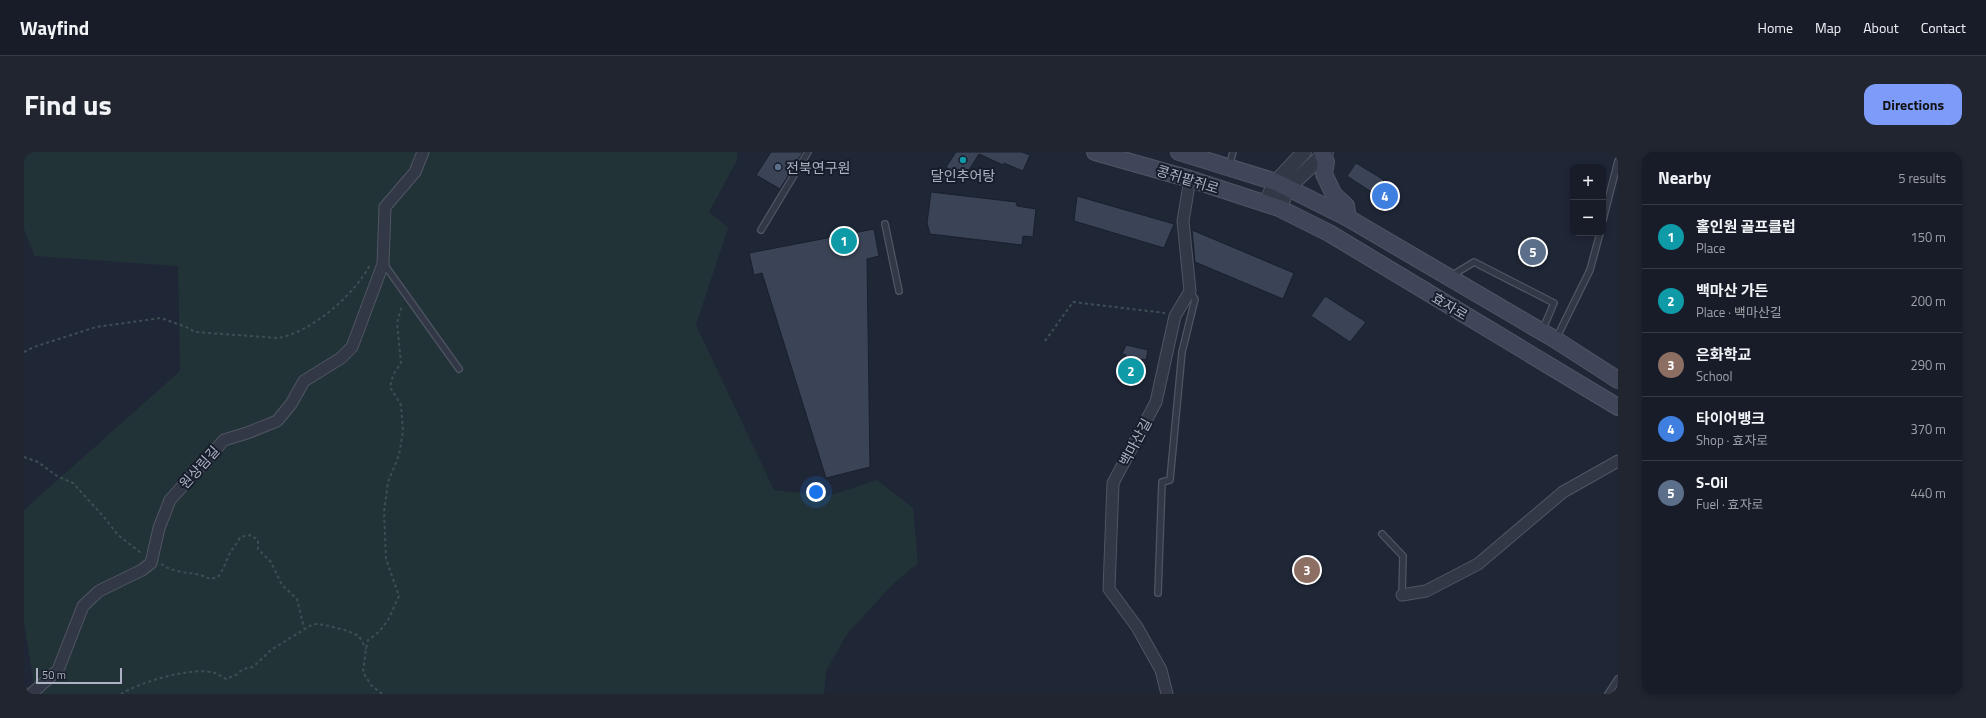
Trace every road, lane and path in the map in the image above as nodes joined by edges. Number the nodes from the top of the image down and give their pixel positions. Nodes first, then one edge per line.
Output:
1 (423, 152) edge
2 (808, 152) edge
3 (1098, 152) edge
4 (1179, 152) edge
5 (1304, 152) edge
6 (1325, 154) edge
7 (1231, 159) edge
8 (1618, 161) edge
9 (1168, 173) junction
10 (1190, 179) junction
11 (1276, 195) junction
12 (1606, 208) edge
13 (1348, 218) junction
14 (885, 224) dead end
15 (761, 230) dead end
16 (1599, 236) edge
17 (371, 262) dead end
18 (383, 264) junction
19 (1449, 277) junction
20 (899, 291) dead end
21 (1190, 292) junction
22 (406, 294) junction
23 (1176, 314) junction
24 (1542, 331) junction
25 (1556, 340) junction
26 (1045, 341) dead end
27 (24, 352) edge
28 (459, 368) dead end
29 (1618, 380) edge
30 (1618, 406) edge
31 (24, 456) edge
32 (1618, 461) edge
33 (1382, 534) dead end
34 (152, 558) junction
35 (1158, 593) dead end
36 (1402, 595) joint
37 (304, 628) junction
38 (366, 649) junction
39 (1618, 679) edge
40 (31, 694) edge
41 (121, 694) edge
42 (382, 694) edge
43 (1167, 694) edge
44 (1608, 694) edge

1 - 18 street, 원상림길
2 - 15 lane
3 - 9 main road, 콩쥐팥쥐로
4 - 7 main road, 콩쥐팥쥐로
5 - 11 street
6 - 11 street
6 - 13 main road
7 - 11 main road, 콩쥐팥쥐로
8 - 12 lane
9 - 10 main road, 콩쥐팥쥐로
9 - 11 main road
10 - 11 main road, 콩쥐팥쥐로
10 - 21 street
11 - 13 main road, 효자로
11 - 30 main road, 효자로
13 - 19 main road, 효자로
14 - 20 lane
16 - 25 lane
17 - 27 path
18 - 22 lane
18 - 34 street, 원상림길
19 - 24 main road, 효자로
19 - 24 lane
21 - 23 street, 백마산길
21 - 35 lane
22 - 28 lane
22 - 38 path
23 - 26 path
23 - 43 street, 백마산길
24 - 25 main road, 효자로
25 - 29 main road, 효자로
31 - 34 path
32 - 36 street
33 - 36 lane
34 - 37 path
34 - 40 street
37 - 38 path
37 - 41 path
38 - 42 path
39 - 44 lane

